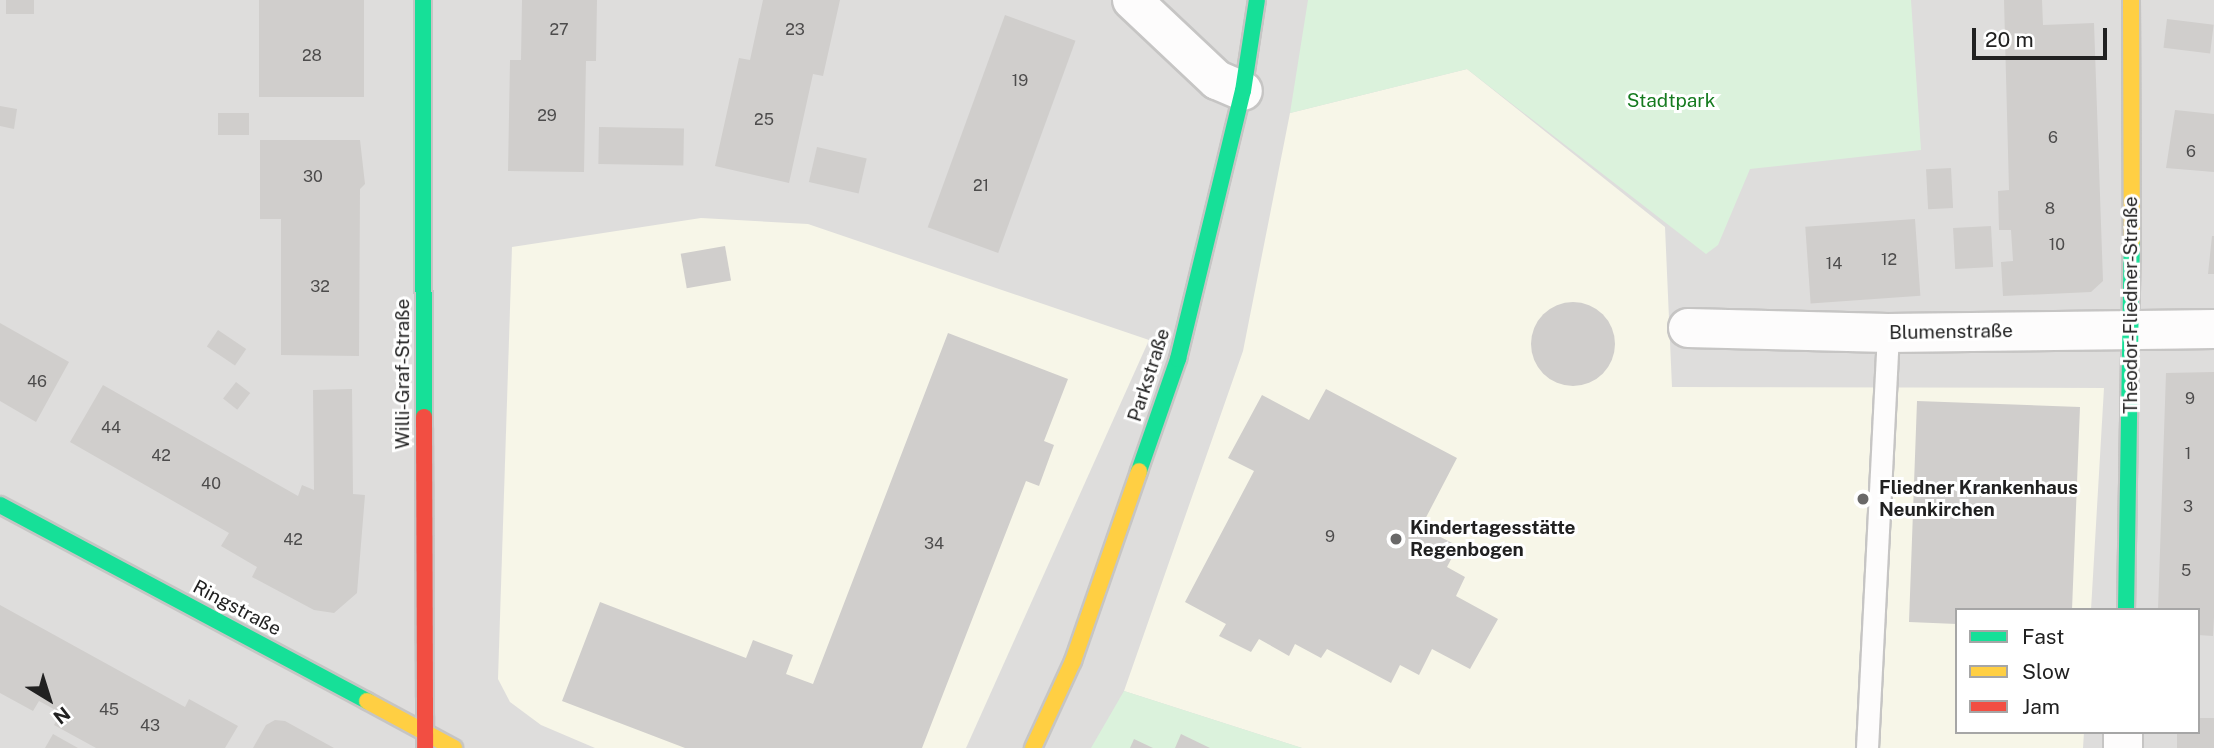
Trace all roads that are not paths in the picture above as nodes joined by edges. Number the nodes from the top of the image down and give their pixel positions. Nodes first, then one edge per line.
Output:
1 (423, 0) edge
2 (1132, 0) edge
3 (1257, 0) edge
4 (2131, 0) edge
5 (1243, 91) junction
6 (1688, 328) dead end
7 (2214, 328) edge
8 (2133, 330) junction
9 (1888, 333) junction
10 (0, 505) edge
11 (2126, 608) edge
12 (425, 740) edge
13 (453, 748) edge
14 (1033, 748) edge
15 (1867, 748) edge

1 - 12 street, Willi-Graf-Straße
2 - 5 street
3 - 5 street, Parkstraße
4 - 8 street, Theodor-Fliedner-Straße
5 - 14 street, Parkstraße
6 - 9 street, Blumenstraße
7 - 8 street, Blumenstraße
8 - 9 street, Blumenstraße
8 - 11 street, Theodor-Fliedner-Straße
9 - 15 lane
10 - 12 street, Ringstraße
12 - 13 street, Ringstraße

